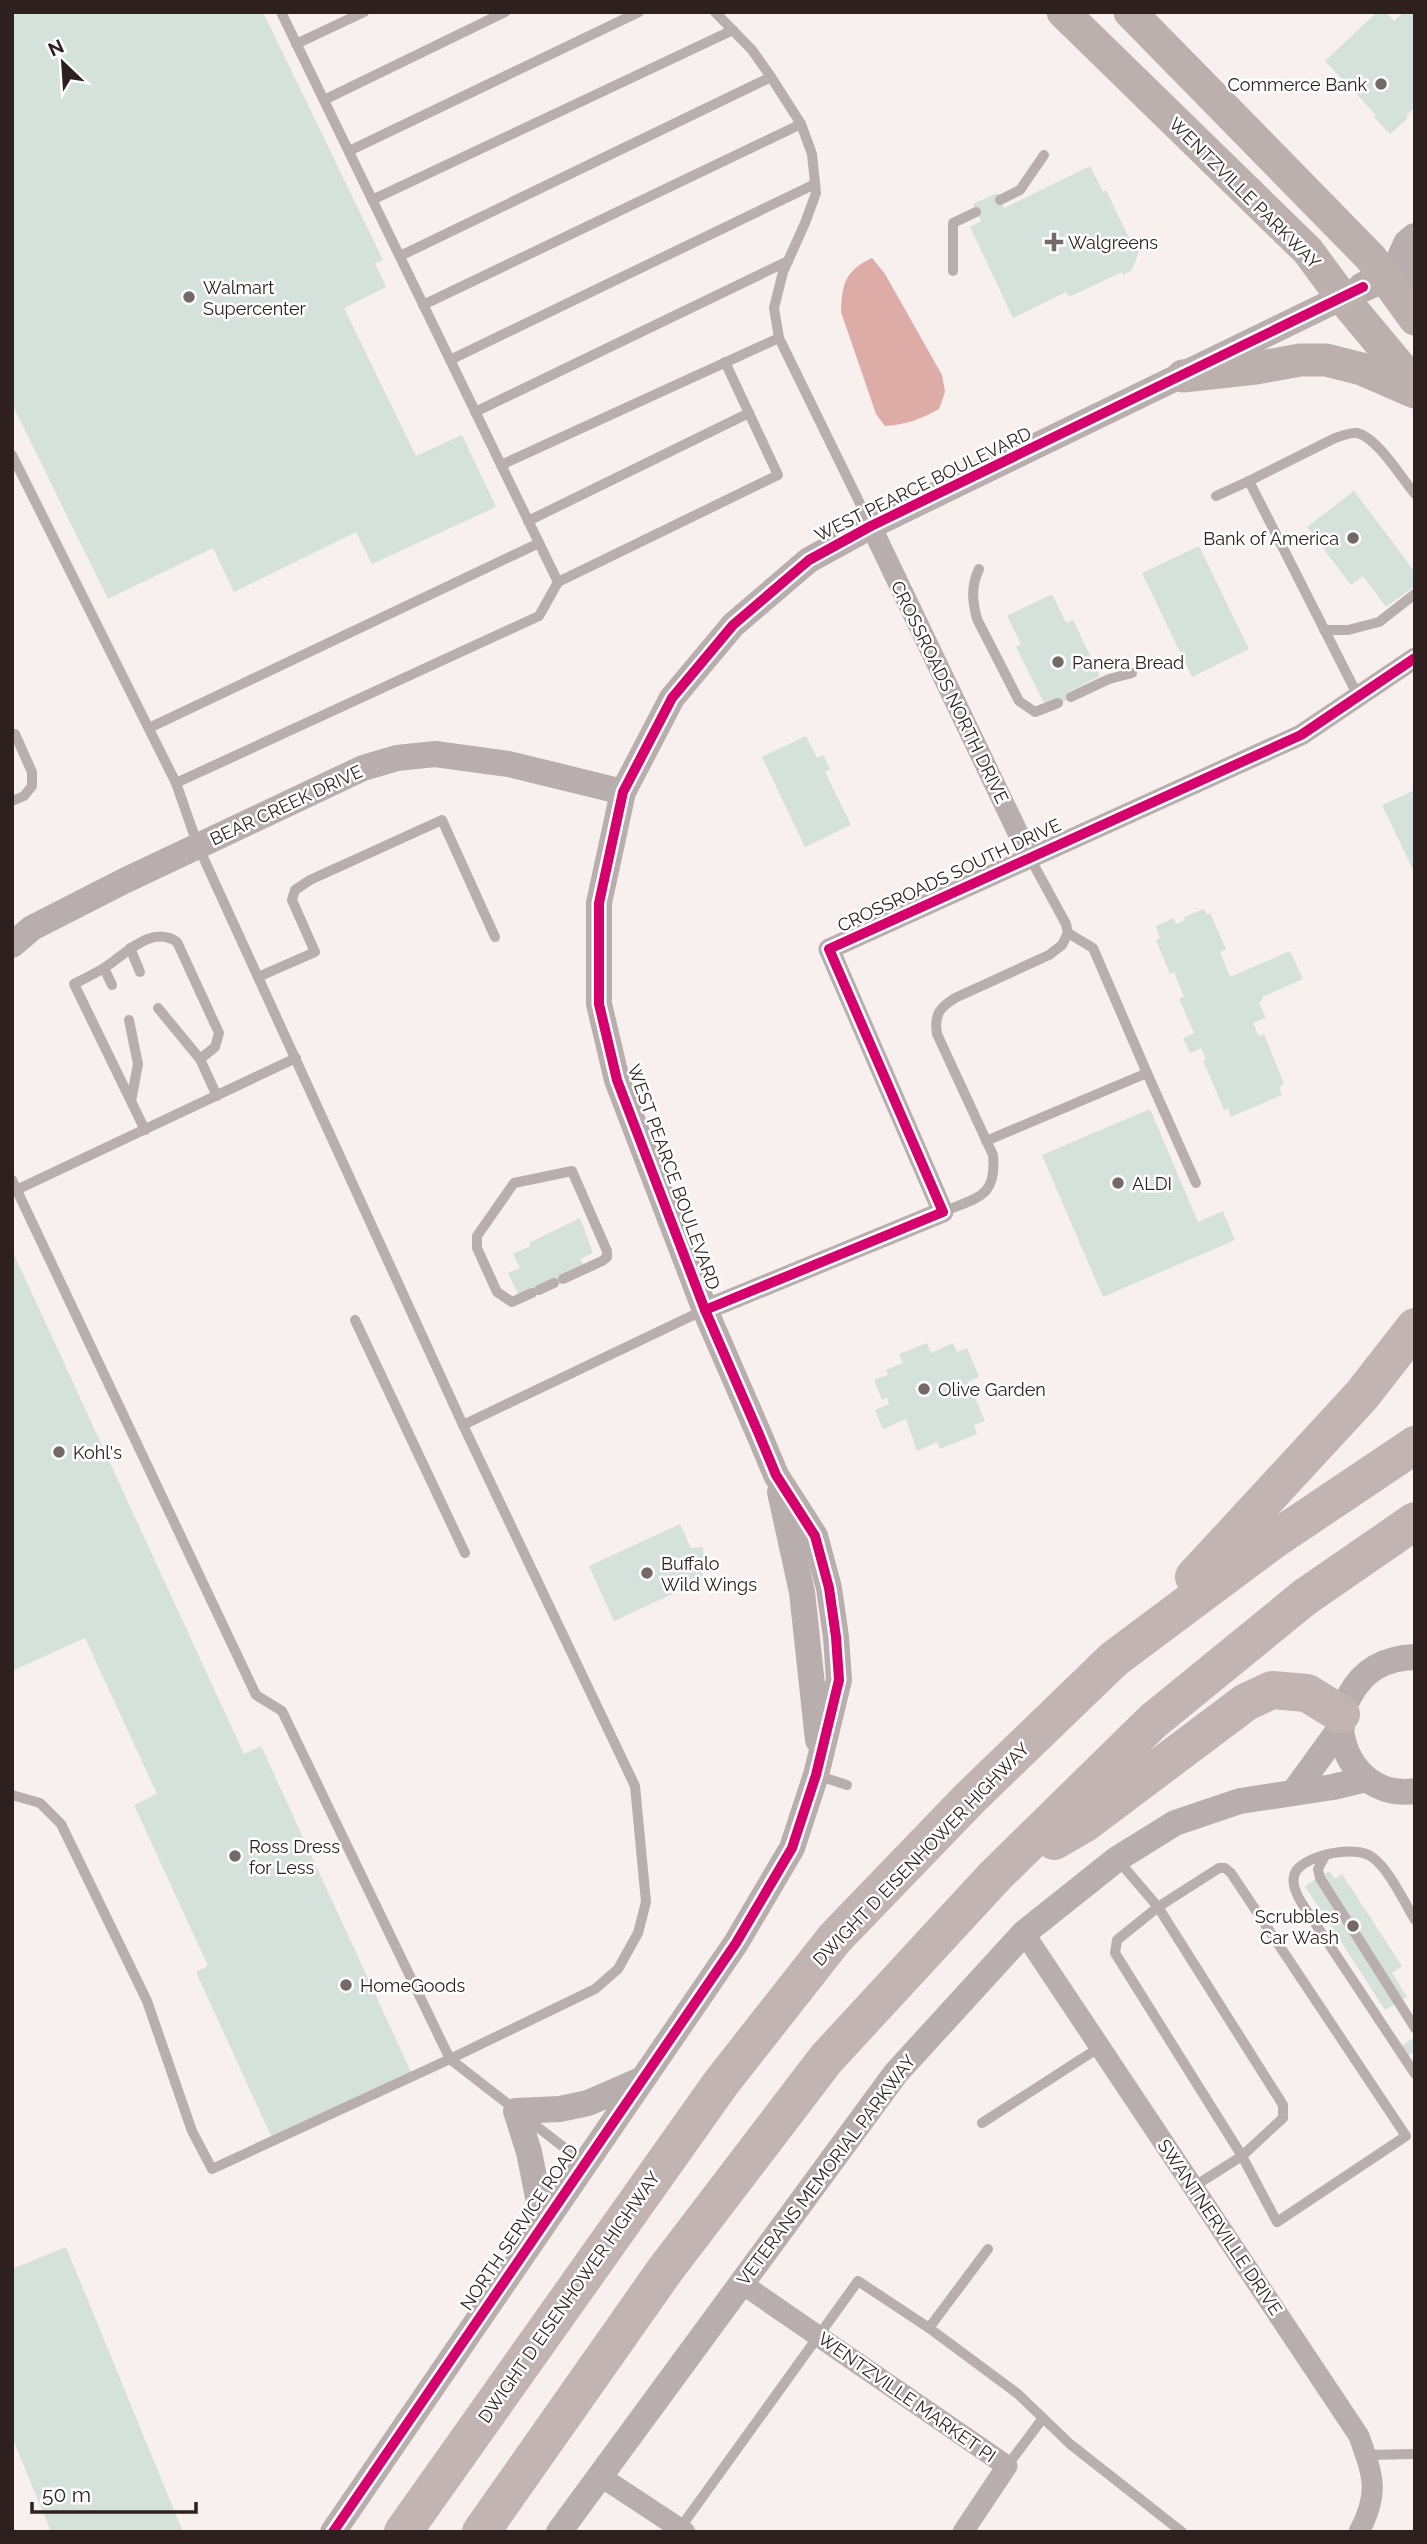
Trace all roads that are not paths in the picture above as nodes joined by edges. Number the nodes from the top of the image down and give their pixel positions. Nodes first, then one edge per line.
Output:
1 (281, 12) edge
2 (364, 12) edge
3 (506, 12) edge
4 (639, 12) edge
5 (715, 12) edge
6 (1063, 12) edge
7 (1130, 12) edge
8 (733, 30) junction
9 (296, 44) junction
10 (771, 77) junction
11 (324, 100) junction
12 (801, 124) junction
13 (349, 151) junction
14 (1044, 155) dead end
15 (815, 184) junction
16 (372, 200) junction
17 (1000, 200) dead end
18 (976, 212) dead end
19 (1415, 238) edge
20 (400, 256) junction
21 (788, 261) junction
22 (953, 271) dead end
23 (1380, 282) edge
24 (423, 305) junction
25 (1415, 319) edge
26 (779, 338) junction
27 (450, 360) junction
28 (725, 362) junction
29 (1183, 376) junction
30 (1415, 385) edge
31 (1415, 392) edge
32 (475, 412) junction
33 (749, 413) junction
34 (12, 456) edge
35 (501, 465) junction
36 (1249, 481) junction
37 (1415, 495) edge
38 (1216, 496) dead end
39 (528, 521) junction
40 (871, 526) junction
41 (539, 543) junction
42 (979, 569) dead end
43 (558, 582) junction
44 (1415, 594) edge
45 (1324, 629) junction
46 (1415, 657) edge
47 (1132, 673) dead end
48 (1357, 696) junction
49 (1071, 697) dead end
50 (1058, 703) dead end
51 (149, 728) junction
52 (13, 732) edge
53 (176, 783) junction
54 (623, 792) junction
55 (12, 801) edge
56 (198, 846) junction
57 (1030, 858) junction
58 (1068, 933) junction
59 (495, 937) dead end
60 (12, 944) edge
61 (130, 948) junction
62 (104, 968) junction
63 (140, 972) dead end
64 (258, 977) junction
65 (112, 985) dead end
66 (158, 1008) dead end
67 (129, 1020) dead end
68 (296, 1058) junction
69 (200, 1059) junction
70 (1147, 1073) junction
71 (217, 1096) junction
72 (131, 1101) junction
73 (145, 1130) junction
74 (986, 1141) junction
75 (1196, 1183) dead end
76 (14, 1187) edge
77 (943, 1212) junction
78 (536, 1291) joint
79 (705, 1310) junction
80 (355, 1320) dead end
81 (1415, 1327) edge
82 (463, 1425) junction
83 (1415, 1445) edge
84 (1415, 1521) edge
85 (464, 1553) dead end
86 (1415, 1657) edge
87 (1114, 1659) junction
88 (1342, 1720) junction
89 (818, 1766) junction
90 (1366, 1779) junction
91 (847, 1785) dead end
92 (1415, 1791) edge
93 (1294, 1792) junction
94 (12, 1795) edge
95 (1325, 1856) junction
96 (1117, 1859) junction
97 (995, 1876) junction
98 (1158, 1908) junction
99 (1415, 1920) edge
100 (1024, 1933) junction
101 (736, 1943) joint
102 (1415, 2028) edge
103 (1100, 2047) junction
104 (450, 2059) junction
105 (1415, 2074) edge
106 (641, 2080) junction
107 (516, 2111) junction
108 (982, 2123) dead end
109 (1242, 2156) junction
110 (584, 2163) junction
111 (1193, 2187) junction
112 (543, 2222) junction
113 (988, 2249) dead end
114 (741, 2283) junction
115 (929, 2328) junction
116 (819, 2337) junction
117 (1044, 2418) junction
118 (1415, 2454) edge
119 (1366, 2455) junction
120 (1007, 2466) junction
121 (600, 2476) junction
122 (681, 2531) edge
123 (332, 2532) edge
124 (403, 2532) edge
125 (481, 2532) edge
126 (559, 2532) edge
127 (963, 2532) edge
128 (1182, 2532) edge
129 (1359, 2532) edge

1 - 9 lane
2 - 9 lane
3 - 11 lane
4 - 13 lane
5 - 8 lane
6 - 23 main road, WENTZVILLE PARKWAY
7 - 23 main road, WENTZVILLE PARKWAY
8 - 10 lane
8 - 16 lane
9 - 11 lane
10 - 12 lane
10 - 20 lane
11 - 13 lane
12 - 15 lane
12 - 24 lane
13 - 16 lane
14 - 17 lane
15 - 21 lane
15 - 27 lane
16 - 20 lane
18 - 22 lane
19 - 23 main road
20 - 24 lane
21 - 26 lane
21 - 32 lane
23 - 25 main road, WENTZVILLE PARKWAY
23 - 29 street, WEST PEARCE BOULEVARD
23 - 30 main road, WENTZVILLE PARKWAY
24 - 27 lane
26 - 28 lane
26 - 40 lane
27 - 32 lane
28 - 33 lane
28 - 35 lane
29 - 31 main road
29 - 40 street, WEST PEARCE BOULEVARD
32 - 35 lane
33 - 39 lane
33 - 43 lane
34 - 51 lane
35 - 39 lane
36 - 37 lane
36 - 38 lane
36 - 45 lane
39 - 41 lane
40 - 54 street, WEST PEARCE BOULEVARD
40 - 57 street, CROSSROADS NORTH DRIVE
41 - 43 lane
41 - 51 lane
42 - 50 lane
43 - 53 lane
44 - 45 lane
45 - 48 lane
46 - 48 street, CROSSROADS SOUTH DRIVE
47 - 49 lane
48 - 57 street, CROSSROADS SOUTH DRIVE
51 - 53 lane
52 - 55 lane
53 - 56 lane
54 - 56 street, BEAR CREEK DRIVE
54 - 79 street, WEST PEARCE BOULEVARD
56 - 60 street, BEAR CREEK DRIVE
56 - 64 lane
57 - 58 lane
57 - 77 street, CROSSROADS SOUTH DRIVE
58 - 70 lane
58 - 74 lane
59 - 64 lane
61 - 62 lane
61 - 63 lane
61 - 69 lane
62 - 65 lane
62 - 72 lane
64 - 68 lane
66 - 69 lane
67 - 72 lane
68 - 71 lane
68 - 82 lane
69 - 71 lane
70 - 74 lane
70 - 75 lane
71 - 73 lane
72 - 73 lane
73 - 76 lane
74 - 77 lane
76 - 104 lane
77 - 79 street
78 - 78 lane
79 - 82 lane
79 - 89 street, WEST PEARCE BOULEVARD
80 - 85 lane
81 - 87 highway
82 - 104 lane
83 - 87 highway, DWIGHT D EISENHOWER HIGHWAY
84 - 97 highway
86 - 88 street
87 - 124 highway, DWIGHT D EISENHOWER HIGHWAY
88 - 90 street
88 - 93 street
88 - 97 highway
89 - 91 lane
89 - 101 street, WEST PEARCE BOULEVARD
90 - 92 street
90 - 93 street, VETERANS MEMORIAL PARKWAY
93 - 96 street, VETERANS MEMORIAL PARKWAY
94 - 104 lane
95 - 99 lane
95 - 102 lane
95 - 105 lane
96 - 98 lane
96 - 100 street, VETERANS MEMORIAL PARKWAY
97 - 125 highway
98 - 109 lane
98 - 109 lane
98 - 109 lane
100 - 103 street, SWANTNERVILLE DRIVE
100 - 114 street, VETERANS MEMORIAL PARKWAY
101 - 106 street, NORTH SERVICE ROAD
103 - 108 lane
103 - 111 street, SWANTNERVILLE DRIVE
104 - 107 lane
106 - 107 street
106 - 110 street, NORTH SERVICE ROAD
107 - 110 lane
107 - 112 street
109 - 111 lane
110 - 112 street, NORTH SERVICE ROAD
111 - 119 street, SWANTNERVILLE DRIVE
112 - 123 street, NORTH SERVICE ROAD
113 - 115 lane
114 - 116 street, WENTZVILLE MARKET PI
114 - 121 street, VETERANS MEMORIAL PARKWAY
115 - 116 lane
115 - 117 lane
116 - 120 street, WENTZVILLE MARKET PI
116 - 122 lane
117 - 120 lane
117 - 128 lane
118 - 119 lane
119 - 129 street, SWANTNERVILLE DRIVE
120 - 127 street, WENTZVILLE MARKET PI
121 - 122 street
121 - 126 street, VETERANS MEMORIAL PARKWAY

